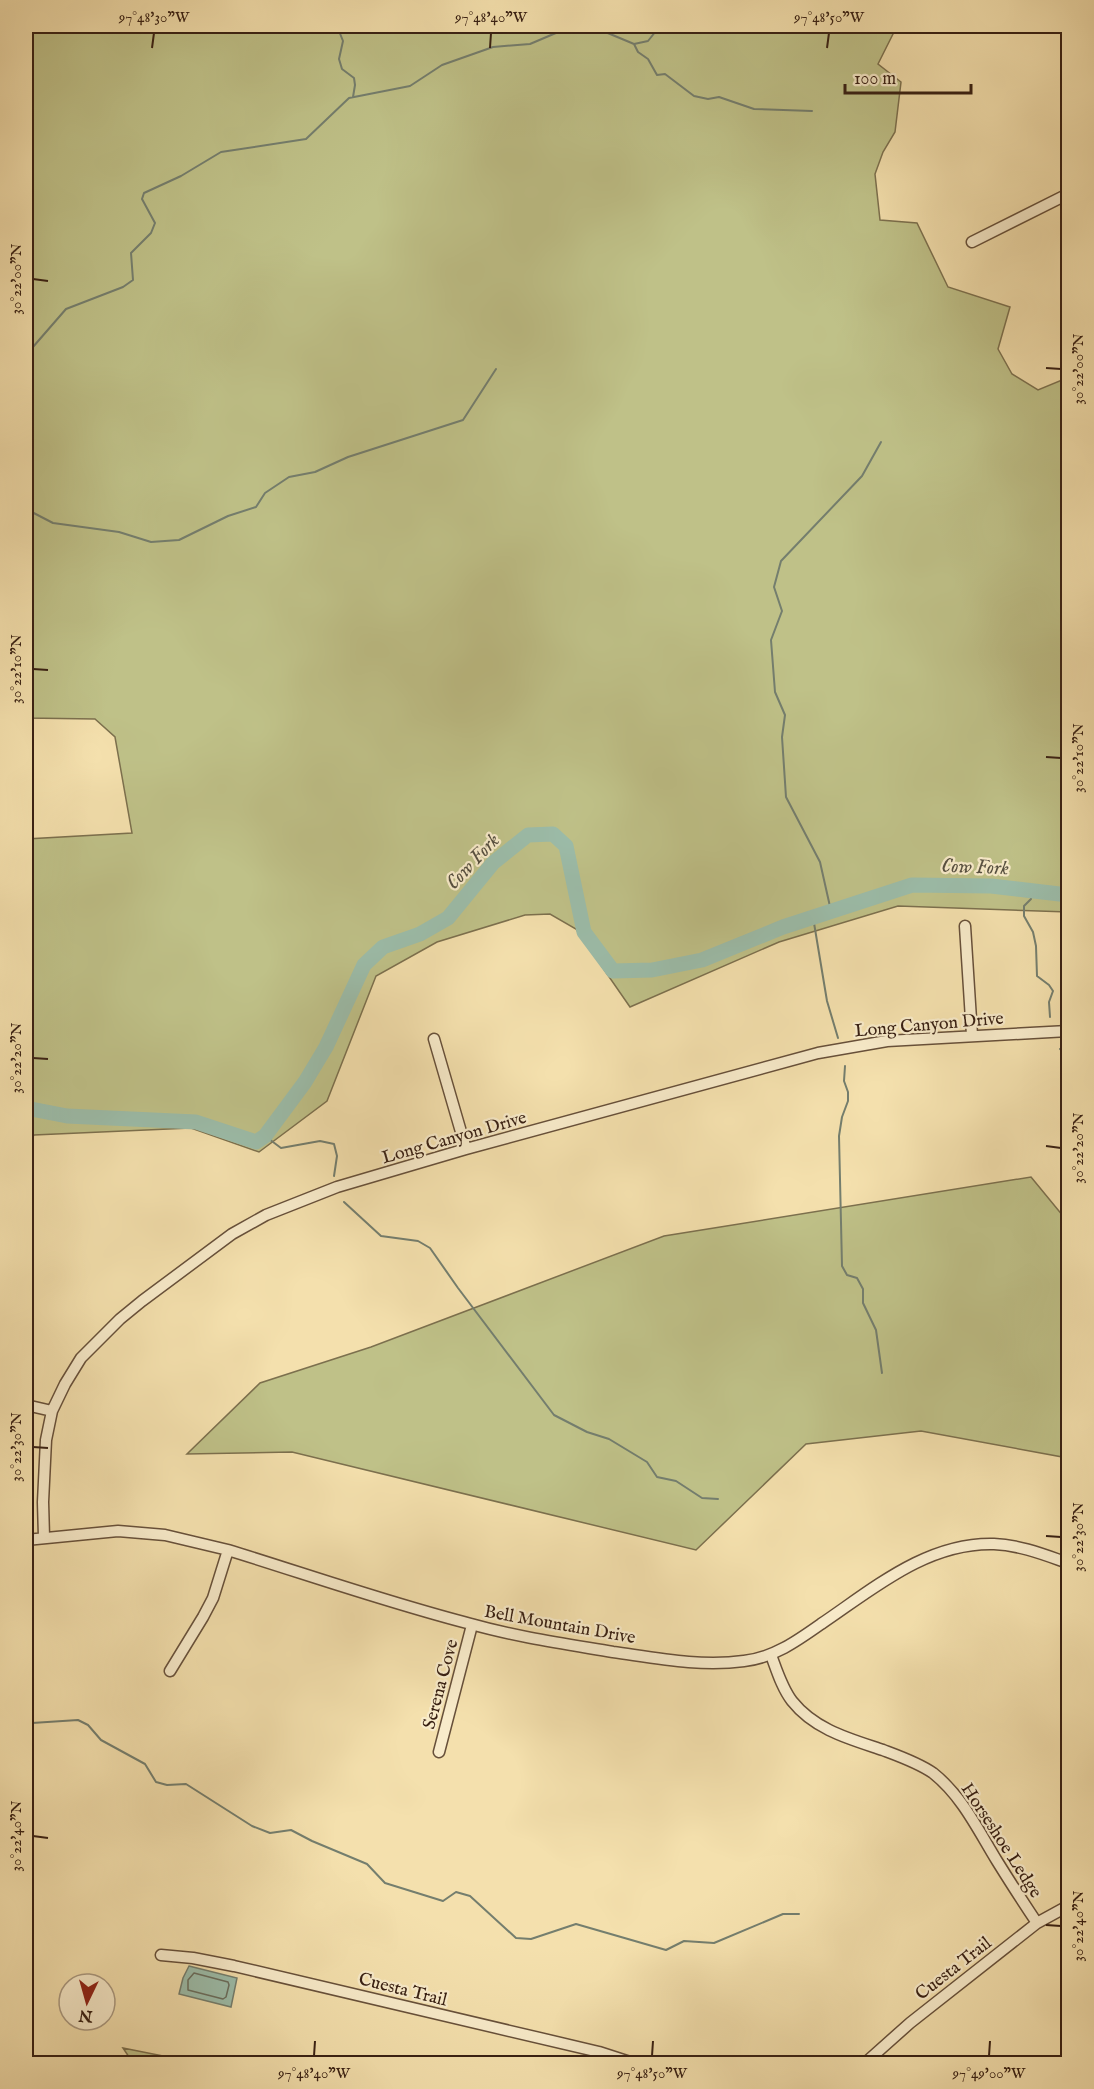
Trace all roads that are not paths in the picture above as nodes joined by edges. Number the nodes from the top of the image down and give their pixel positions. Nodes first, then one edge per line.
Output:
1 (1068, 194) edge
2 (972, 242) dead end
3 (965, 926) dead end
4 (1068, 1030) edge
5 (972, 1035) junction
6 (434, 1039) dead end
7 (466, 1149) junction
8 (26, 1405) edge
9 (52, 1411) junction
10 (44, 1537) junction
11 (26, 1540) edge
12 (228, 1550) junction
13 (1068, 1563) edge
14 (472, 1625) junction
15 (771, 1655) junction
16 (170, 1671) dead end
17 (439, 1752) dead end
18 (1068, 1906) edge
19 (1037, 1923) junction
20 (161, 1955) dead end
21 (636, 2064) edge
22 (864, 2064) edge

1 - 2 street
3 - 5 street
4 - 5 street, Long Canyon Drive
5 - 7 street, Long Canyon Drive
6 - 7 street
7 - 9 street, Long Canyon Drive
8 - 9 street
9 - 10 street, Long Canyon Drive
10 - 11 street, Bell Mountain Drive
10 - 12 street, Bell Mountain Drive
12 - 14 street, Bell Mountain Drive
12 - 16 street
13 - 15 street, Bell Mountain Drive
14 - 15 street, Bell Mountain Drive
14 - 17 street, Serena Cove
15 - 19 street, Horseshoe Ledge
18 - 19 street, Cuesta Trail
19 - 22 street, Cuesta Trail
20 - 21 street, Cuesta Trail

